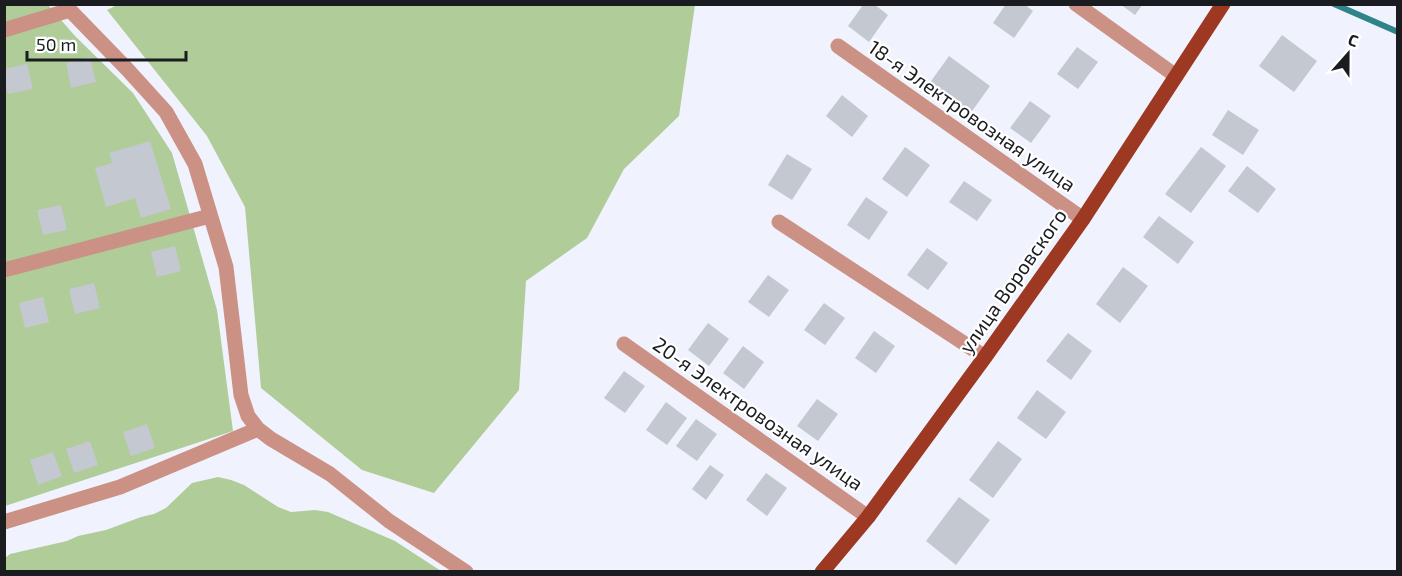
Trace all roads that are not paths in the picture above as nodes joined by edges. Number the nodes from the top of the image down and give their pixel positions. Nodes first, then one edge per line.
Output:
1 (1076, 4) edge
2 (1223, 4) edge
3 (67, 7) edge
4 (4, 30) edge
5 (838, 46) dead end
6 (1176, 76) junction
7 (210, 216) junction
8 (1083, 219) junction
9 (779, 222) dead end
10 (4, 270) edge
11 (624, 344) dead end
12 (985, 357) junction
13 (258, 429) junction
14 (868, 518) junction
15 (4, 522) edge
16 (466, 572) edge
17 (822, 572) edge

1 - 6 street
2 - 6 main road, улица Воровского
3 - 4 street
3 - 7 street
5 - 8 street, 18-я Электровозная улица
6 - 8 main road, улица Воровского
7 - 10 street
7 - 13 street
8 - 12 main road, улица Воровского
9 - 12 street
11 - 14 street, 20-я Электровозная улица
12 - 14 main road, улица Воровского
13 - 15 street
13 - 16 street
14 - 17 main road, улица Воровского

